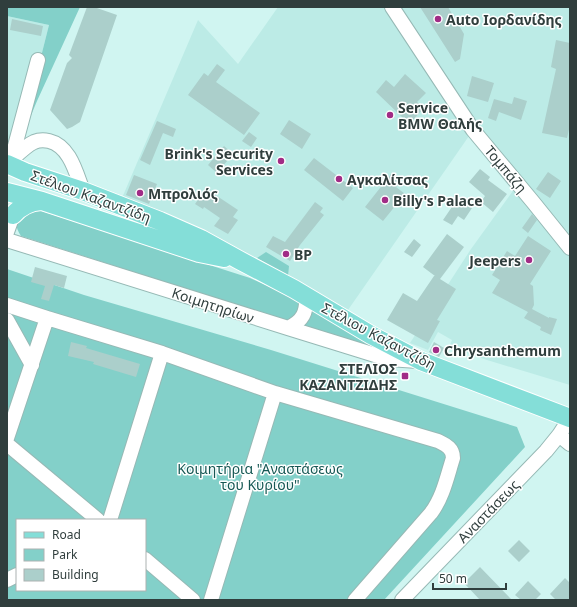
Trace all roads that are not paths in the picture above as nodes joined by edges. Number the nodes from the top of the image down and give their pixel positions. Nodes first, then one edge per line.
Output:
1 (392, 7) edge
2 (38, 60) dead end
3 (7, 164) edge
4 (8, 190) edge
5 (83, 191) junction
6 (42, 201) junction
7 (10, 224) edge
8 (7, 240) edge
9 (570, 248) edge
10 (239, 260) junction
11 (306, 296) junction
12 (7, 305) edge
13 (47, 318) junction
14 (7, 320) edge
15 (288, 328) junction
16 (162, 353) junction
17 (421, 361) junction
18 (32, 365) junction
19 (275, 393) junction
20 (13, 404) edge
21 (570, 418) edge
22 (559, 435) junction
23 (7, 438) edge
24 (7, 444) edge
25 (570, 444) edge
26 (97, 519) edge
27 (110, 519) edge
28 (146, 560) edge
29 (16, 576) edge
30 (7, 580) edge
31 (193, 600) edge
32 (211, 600) edge
33 (355, 600) edge
34 (402, 600) edge

1 - 9 street, Τομπάζη
2 - 3 street
3 - 5 main road, Στέλιου Καζαντζίδη
3 - 5 street
4 - 6 main road, Στέλιου Καζαντζίδη
4 - 7 main road
5 - 10 main road, Στέλιου Καζαντζίδη
6 - 7 main road
6 - 10 main road, Στέλιου Καζαντζίδη
8 - 15 street, Κοιμητηρίων
10 - 11 main road, Στέλιου Καζαντζίδη
11 - 15 street
11 - 17 main road, Στέλιου Καζαντζίδη
12 - 13 street
13 - 16 street
13 - 18 street
14 - 18 street
15 - 17 street, Κοιμητηρίων
16 - 19 street
16 - 27 street
17 - 21 main road, Στέλιου Καζαντζίδη
18 - 20 street
19 - 32 street
19 - 33 street
20 - 23 street
21 - 22 street, Αναστάσεως
22 - 25 street
22 - 34 street, Αναστάσεως
24 - 26 street
28 - 31 street
29 - 30 street

